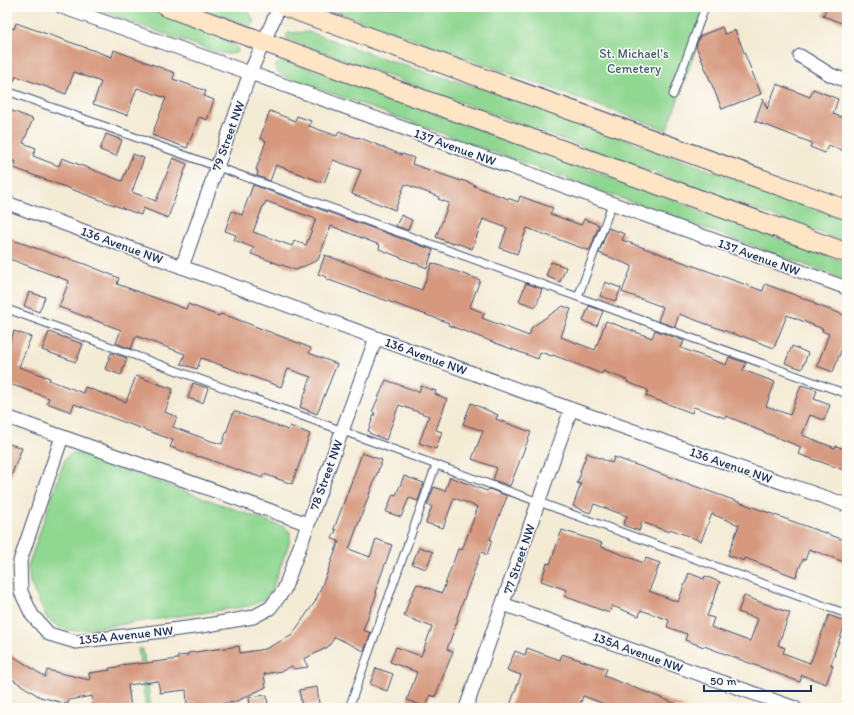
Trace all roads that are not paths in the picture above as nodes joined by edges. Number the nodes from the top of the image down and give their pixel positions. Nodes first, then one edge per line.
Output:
1 (62, 7) edge
2 (167, 7) edge
3 (279, 7) edge
4 (286, 7) edge
5 (705, 7) edge
6 (264, 42) junction
7 (800, 56) dead end
8 (250, 73) junction
9 (847, 81) edge
10 (7, 91) edge
11 (673, 95) dead end
12 (217, 166) junction
13 (7, 203) edge
14 (612, 204) junction
15 (847, 210) edge
16 (847, 253) edge
17 (182, 267) junction
18 (847, 288) edge
19 (578, 297) junction
20 (7, 309) edge
21 (376, 338) junction
22 (847, 394) edge
23 (571, 409) junction
24 (7, 417) edge
25 (342, 431) junction
26 (62, 437) junction
27 (436, 465) junction
28 (538, 502) junction
29 (847, 505) edge
30 (308, 524) junction
31 (503, 604) junction
32 (270, 608) joint
33 (847, 614) edge
34 (349, 708) edge
35 (466, 708) edge
36 (795, 708) edge

1 - 8 street, 137 Avenue NW
2 - 6 main road
3 - 6 street, 79 Street NW
4 - 15 main road
5 - 11 lane
6 - 8 street, 79 Street NW
6 - 16 main road
7 - 9 street
8 - 12 street, 79 Street NW
8 - 14 street, 137 Avenue NW
10 - 12 lane
12 - 17 street, 79 Street NW
12 - 19 lane
13 - 17 street, 136 Avenue NW
14 - 18 street, 137 Avenue NW
14 - 19 lane
17 - 21 street, 136 Avenue NW
19 - 22 lane
20 - 25 lane
21 - 23 street, 136 Avenue NW
21 - 25 street, 78 Street NW
23 - 28 street, 77 Street NW
23 - 29 street, 136 Avenue NW
24 - 26 street
25 - 27 lane
25 - 30 street, 78 Street NW
26 - 30 street
26 - 32 street, 135A Avenue NW
27 - 28 lane
27 - 34 lane
28 - 31 street, 77 Street NW
28 - 33 lane
30 - 32 street, 78 Street NW
31 - 35 street, 77 Street NW
31 - 36 street, 135A Avenue NW

